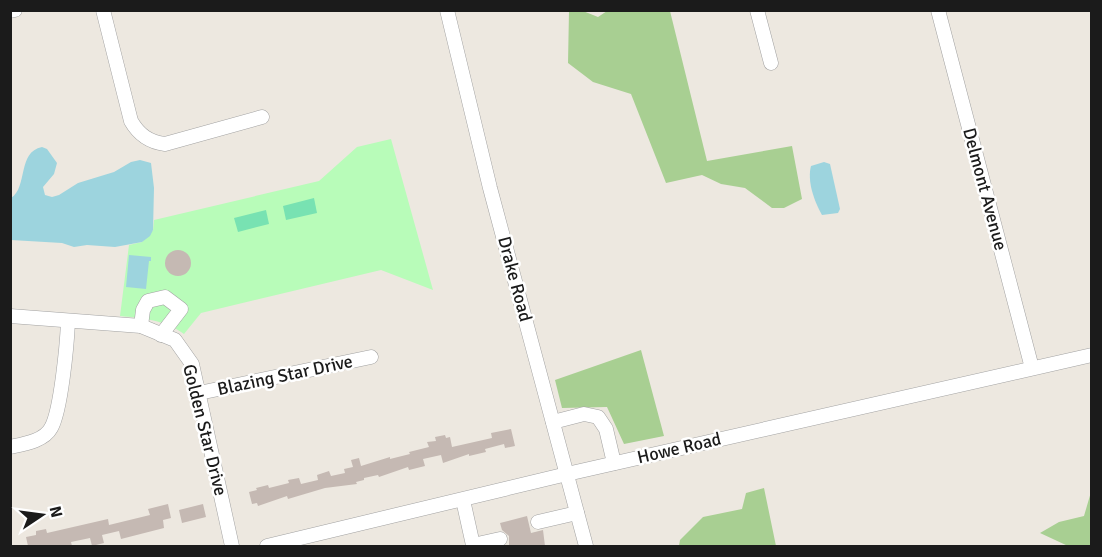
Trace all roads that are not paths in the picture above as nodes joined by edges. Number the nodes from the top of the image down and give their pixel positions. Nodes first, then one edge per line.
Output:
1 (103, 10) edge
2 (447, 10) edge
3 (757, 10) edge
4 (938, 10) edge
5 (771, 63) dead end
6 (262, 117) dead end
7 (10, 316) edge
8 (68, 322) junction
9 (141, 326) junction
10 (161, 334) junction
11 (1092, 355) edge
12 (371, 357) dead end
13 (1032, 368) junction
14 (199, 393) junction
15 (553, 422) junction
16 (10, 447) edge
17 (614, 463) junction
18 (567, 474) junction
19 (463, 500) junction
20 (577, 513) junction
21 (538, 522) dead end
22 (500, 539) dead end
23 (232, 546) edge
24 (267, 546) edge
25 (586, 546) edge

1 - 6 street
2 - 15 street, Drake Road
3 - 5 street
4 - 13 street, Delmont Avenue
7 - 8 street, Golden Star Drive
8 - 9 street, Golden Star Drive
8 - 16 street
9 - 10 street, Golden Star Drive
9 - 10 street
10 - 14 street, Golden Star Drive
11 - 13 street, Howe Road
12 - 14 street, Blazing Star Drive
13 - 17 street, Howe Road
14 - 23 street, Golden Star Drive
15 - 17 street
15 - 18 street, Drake Road
17 - 18 street, Howe Road
18 - 19 street, Howe Road
18 - 20 street, Drake Road
19 - 22 street
19 - 24 street, Howe Road
20 - 21 street
20 - 25 street, Drake Road

